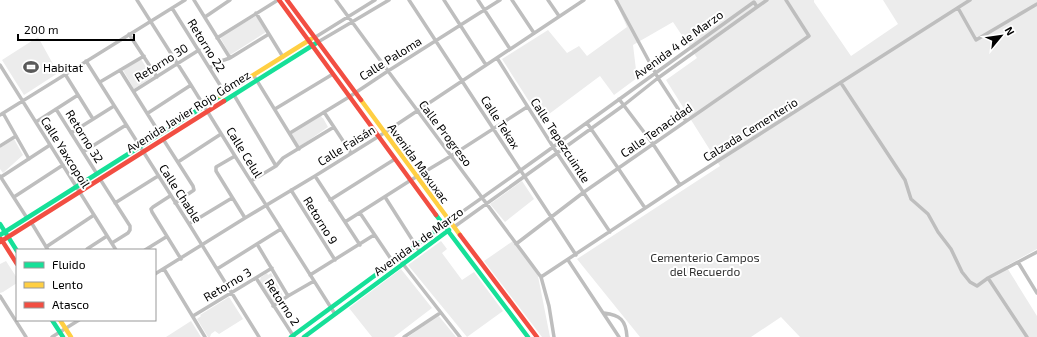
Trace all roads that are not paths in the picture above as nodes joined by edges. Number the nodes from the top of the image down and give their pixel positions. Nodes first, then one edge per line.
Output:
1 (137, 0) edge
2 (185, 0) edge
3 (194, 0) edge
4 (230, 0) edge
5 (278, 0) edge
6 (286, 0) edge
7 (336, 0) edge
8 (375, 0) edge
9 (389, 0) edge
10 (409, 0) edge
11 (444, 0) edge
12 (478, 0) edge
13 (500, 0) edge
14 (512, 0) edge
15 (548, 0) edge
16 (582, 0) edge
17 (616, 0) edge
18 (767, 0) edge
19 (786, 0) edge
20 (970, 0) edge
21 (1037, 4) edge
22 (757, 7) junction
23 (172, 8) junction
24 (958, 8) junction
25 (484, 10) junction
26 (256, 13) junction
27 (559, 16) junction
28 (205, 17) junction
29 (349, 17) junction
30 (732, 18) junction
31 (151, 21) junction
32 (302, 21) junction
33 (352, 22) junction
34 (736, 22) junction
35 (297, 25) junction
36 (461, 25) junction
37 (534, 33) junction
38 (710, 33) junction
39 (130, 34) junction
40 (269, 34) junction
41 (217, 38) junction
42 (714, 38) junction
43 (316, 40) junction
44 (436, 41) junction
45 (310, 43) junction
46 (510, 48) junction
47 (199, 50) junction
48 (686, 50) junction
49 (690, 55) junction
50 (144, 56) junction
51 (328, 56) junction
52 (283, 57) junction
53 (230, 58) junction
54 (497, 58) junction
55 (322, 60) junction
56 (86, 61) junction
57 (178, 63) junction
58 (0, 65) edge
59 (486, 65) junction
60 (210, 68) junction
61 (120, 70) junction
62 (388, 71) junction
63 (655, 72) junction
64 (65, 74) junction
65 (333, 74) junction
66 (157, 77) junction
67 (255, 78) junction
68 (658, 78) junction
69 (462, 81) junction
70 (100, 82) junction
71 (841, 83) junction
72 (192, 85) junction
73 (134, 91) junction
74 (355, 92) junction
75 (225, 93) junction
76 (78, 95) junction
77 (234, 95) junction
78 (349, 97) junction
79 (619, 99) junction
80 (23, 101) junction
81 (624, 105) junction
82 (114, 106) junction
83 (527, 107) junction
84 (56, 109) junction
85 (206, 109) junction
86 (275, 109) junction
87 (417, 110) junction
88 (324, 112) junction
89 (148, 113) junction
90 (1, 114) edge
91 (93, 118) junction
92 (686, 121) junction
93 (36, 122) junction
94 (587, 123) junction
95 (126, 125) junction
96 (334, 127) junction
97 (591, 128) junction
98 (493, 129) junction
99 (384, 132) junction
100 (71, 133) junction
101 (290, 133) junction
102 (221, 134) junction
103 (16, 136) junction
104 (378, 136) junction
105 (162, 137) junction
106 (653, 144) junction
107 (50, 145) junction
108 (0, 146) edge
109 (553, 147) junction
110 (142, 149) junction
111 (299, 149) junction
112 (83, 152) junction
113 (351, 153) junction
114 (557, 153) junction
115 (235, 156) junction
116 (451, 156) junction
117 (29, 159) junction
118 (395, 159) junction
119 (178, 162) junction
120 (63, 165) junction
121 (276, 166) junction
122 (618, 168) junction
123 (520, 171) junction
124 (98, 176) junction
125 (158, 176) junction
126 (315, 176) junction
127 (417, 176) junction
128 (0, 177) edge
129 (524, 177) junction
130 (410, 180) junction
131 (251, 181) junction
132 (680, 185) junction
133 (78, 189) junction
134 (291, 190) junction
135 (584, 192) junction
136 (170, 196) junction
137 (14, 197) junction
138 (232, 198) junction
139 (385, 198) junction
140 (482, 198) junction
141 (330, 200) junction
142 (116, 203) junction
143 (175, 203) junction
144 (486, 204) junction
145 (266, 205) junction
146 (644, 208) junction
147 (360, 213) junction
148 (94, 215) junction
149 (551, 217) junction
150 (245, 218) junction
151 (29, 220) junction
152 (449, 220) junction
153 (345, 222) junction
154 (0, 224) edge
155 (189, 224) junction
156 (444, 225) junction
157 (454, 227) junction
158 (281, 229) junction
159 (448, 231) junction
160 (610, 232) junction
161 (7, 234) junction
162 (374, 235) junction
163 (107, 236) junction
164 (166, 237) junction
165 (0, 239) edge
166 (112, 244) junction
167 (256, 244) junction
168 (516, 244) junction
169 (201, 245) junction
170 (360, 245) junction
171 (416, 245) junction
172 (16, 249) edge
173 (47, 249) edge
174 (88, 249) edge
175 (115, 249) edge
176 (147, 249) edge
177 (420, 252) junction
178 (1037, 252) edge
179 (576, 255) junction
180 (399, 258) junction
181 (181, 259) junction
182 (335, 260) junction
183 (568, 260) junction
184 (393, 262) junction
185 (1018, 262) junction
186 (16, 263) edge
187 (403, 264) junction
188 (272, 268) junction
189 (217, 269) junction
190 (164, 270) junction
191 (156, 274) edge
192 (310, 276) junction
193 (541, 277) junction
194 (256, 278) junction
195 (988, 278) junction
196 (314, 281) junction
197 (231, 293) junction
198 (1037, 293) edge
199 (0, 296) edge
200 (288, 296) junction
201 (274, 306) junction
202 (330, 308) junction
203 (440, 313) junction
204 (604, 313) junction
205 (335, 314) junction
206 (193, 316) junction
207 (53, 321) edge
208 (61, 321) edge
209 (77, 321) edge
210 (66, 328) junction
211 (60, 332) junction
212 (293, 336) edge
213 (26, 337) edge
214 (52, 337) edge
215 (62, 337) edge
216 (71, 337) edge
217 (205, 337) edge
218 (259, 337) edge
219 (304, 337) edge
220 (404, 337) edge
221 (460, 337) edge
222 (528, 337) edge
223 (537, 337) edge
224 (554, 337) edge
225 (619, 337) edge
226 (627, 337) edge
227 (1027, 337) edge

1 - 31 street, Calle Celul
2 - 23 street
3 - 28 street
4 - 28 street
5 - 26 street
5 - 35 main road, Avenida Maxuxac
6 - 32 main road, Avenida Maxuxac
7 - 29 street, Calle Progreso
8 - 29 street, Avenida Javier Rojo Gómez
9 - 33 street, Avenida Javier Rojo Gómez
10 - 44 street, Calle Tekax
11 - 36 street
12 - 25 street
13 - 25 street, Calle Paloma
14 - 37 street
15 - 27 street
16 - 27 street, Calle Faisán
17 - 63 street
18 - 22 street
19 - 92 street, Calle Tenacidad
20 - 24 street, Calzada Cementerio
21 - 24 street
22 - 30 street, Avenida 4 de Marzo
22 - 34 street, Avenida 4 de Marzo
23 - 31 street
23 - 47 street, Retorno 22
24 - 71 street, Calzada Cementerio
25 - 36 street, Calle Paloma
25 - 46 street
26 - 40 street
26 - 41 street
27 - 37 street, Calle Faisán
28 - 41 street
29 - 33 street, Calle Progreso
29 - 43 street, Avenida Javier Rojo Gómez
30 - 34 street
30 - 38 street, Avenida 4 de Marzo
31 - 39 street
31 - 57 street, Calle Celul
32 - 35 main road
32 - 43 main road, Avenida Maxuxac
33 - 43 street, Avenida Javier Rojo Gómez
33 - 62 street, Calle Progreso
34 - 42 street, Avenida 4 de Marzo
35 - 45 main road, Avenida Maxuxac
36 - 44 street, Calle Paloma
36 - 59 street
37 - 46 street, Calle Faisán
38 - 42 street
38 - 48 street, Avenida 4 de Marzo
39 - 50 street
39 - 56 street
40 - 52 street
40 - 53 street
41 - 53 street
42 - 49 street, Avenida 4 de Marzo
43 - 45 main road, Avenida Javier Rojo Gómez
43 - 51 main road, Avenida Maxuxac
44 - 62 street, Calle Paloma
44 - 69 street, Calle Tekax
45 - 52 main road, Avenida Javier Rojo Gómez
45 - 55 main road, Avenida Maxuxac
45 - 67 main road, Avenida Javier Rojo Gómez
46 - 54 street, Calle Faisán
47 - 57 street, Retorno 30
47 - 60 street, Retorno 22
48 - 49 street
48 - 63 street, Avenida 4 de Marzo
49 - 68 street, Avenida 4 de Marzo
50 - 61 street
50 - 66 street
51 - 55 main road
51 - 74 main road, Avenida Maxuxac
52 - 67 main road, Avenida Javier Rojo Gómez
53 - 60 street
54 - 59 street, Calle Faisán
54 - 83 street, Calle Tepezcuintle
55 - 65 main road, Avenida Maxuxac
56 - 64 street
56 - 70 street, Calle Chable
57 - 66 street, Retorno 30
57 - 72 street, Calle Celul
58 - 80 street, Calle Yaxcopoil
59 - 69 street, Calle Faisán
60 - 75 street, Retorno 22
61 - 70 street
61 - 73 street
62 - 74 street, Calle Paloma
62 - 87 street, Calle Progreso
63 - 68 street
63 - 79 street, Avenida 4 de Marzo
64 - 76 street
64 - 80 street
65 - 78 main road, Avenida Maxuxac
65 - 86 street
66 - 73 street, Retorno 30
67 - 75 main road, Avenida Javier Rojo Gómez
67 - 77 main road, Avenida Javier Rojo Gómez
67 - 86 street
68 - 81 street, Avenida 4 de Marzo
68 - 92 street
69 - 87 street, Calle Faisán
69 - 98 street, Calle Tekax
70 - 82 street, Calle Chable
71 - 132 street, Calzada Cementerio
71 - 195 street
72 - 85 street, Calle Celul
72 - 89 street
73 - 89 street
74 - 78 street, Calle Paloma
74 - 99 main road, Avenida Maxuxac
75 - 85 main road, Avenida Javier Rojo Gómez
76 - 84 street
76 - 91 street
77 - 85 main road, Avenida Javier Rojo Gómez
77 - 121 street
78 - 88 street, Calle Paloma
78 - 104 main road, Avenida Maxuxac
79 - 81 street
79 - 94 street, Avenida 4 de Marzo
80 - 90 street
80 - 93 street, Calle Yaxcopoil
81 - 97 street, Avenida 4 de Marzo
81 - 106 street
82 - 91 street
82 - 95 street, Calle Chable
83 - 98 street
83 - 109 street, Calle Tepezcuintle
84 - 93 street
84 - 100 street, Retorno 32
85 - 102 street, Calle Celul
85 - 105 main road, Avenida Javier Rojo Gómez
86 - 101 street
87 - 99 street, Calle Faisán
87 - 116 street, Calle Progreso
88 - 96 street
88 - 101 street, Calle Paloma
89 - 105 street
90 - 103 street
91 - 100 street
92 - 106 street, Calle Tenacidad
93 - 107 street, Calle Yaxcopoil
94 - 97 street
94 - 109 street, Avenida 4 de Marzo
95 - 110 street, Calle Chable
95 - 112 street
96 - 111 street
96 - 113 street
97 - 114 street, Avenida 4 de Marzo
97 - 122 street
98 - 116 street
98 - 123 street, Calle Tekax
99 - 104 street, Calle Faisán
99 - 127 main road, Avenida Maxuxac
100 - 112 street, Retorno 32
101 - 111 street
102 - 115 street, Calle Celul
102 - 119 street
103 - 108 street
103 - 117 street
104 - 113 street, Calle Faisán
104 - 118 main road, Avenida Maxuxac
105 - 110 main road, Avenida Javier Rojo Gómez
105 - 119 street
106 - 122 street, Calle Tenacidad
106 - 132 street
107 - 117 street
107 - 120 street, Calle Yaxcopoil
109 - 114 street, Calle Tepezcuintle
109 - 123 street, Avenida 4 de Marzo
110 - 124 main road, Avenida Javier Rojo Gómez
110 - 125 street, Calle Chable
111 - 121 street
112 - 124 street, Retorno 32
113 - 126 street, Calle Faisán
114 - 129 street, Avenida 4 de Marzo
114 - 135 street, Calle Tepezcuintle
115 - 131 street, Calle Celul
115 - 138 street
116 - 127 street
116 - 140 street, Calle Progreso
117 - 128 street
118 - 130 main road, Avenida Maxuxac
118 - 141 street
119 - 143 street
120 - 133 street, Calle Yaxcopoil
120 - 137 street
121 - 131 street
122 - 135 street, Calle Tenacidad
122 - 146 street
123 - 129 street, Calle Tekax
123 - 140 street, Avenida 4 de Marzo
124 - 133 main road, Avenida Javier Rojo Gómez
124 - 142 street, Retorno 32
125 - 136 street, Calle Chable
125 - 142 street
126 - 134 street, Calle Faisán
126 - 141 street
127 - 130 street
127 - 152 main road, Avenida Maxuxac
128 - 137 street
129 - 144 street, Avenida 4 de Marzo
129 - 149 street, Calle Tekax
130 - 139 street
130 - 156 main road, Avenida Maxuxac
131 - 145 street, Calle Celul
132 - 146 street, Calzada Cementerio
133 - 148 street, Calle Yaxcopoil
133 - 151 main road, Avenida Javier Rojo Gómez
134 - 145 street, Calle Faisán
134 - 182 street, Retorno 9
135 - 149 street, Calle Tenacidad
135 - 160 street, Calle Tepezcuintle
136 - 143 street, Calle Chable
136 - 164 street
137 - 151 street
138 - 150 street
138 - 155 street
139 - 147 street
139 - 171 street
140 - 144 street, Calle Progreso
140 - 152 street, Avenida 4 de Marzo
141 - 153 street
142 - 166 street, Retorno 32
143 - 155 street, Calle Chable
144 - 157 street, Avenida 4 de Marzo
144 - 168 street, Calle Progreso
145 - 150 street, Calle Faisán
145 - 158 street, Calle Celul
146 - 160 street, Calzada Cementerio
147 - 153 street
147 - 162 street
148 - 163 street, Calle Yaxcopoil
148 - 173 street
149 - 168 street, Calle Tenacidad
149 - 179 street, Calle Tekax
150 - 169 street, Calle Faisán
151 - 161 main road, Avenida Javier Rojo Gómez
151 - 173 street
152 - 156 main road, Avenida 4 de Marzo
152 - 157 main road, Avenida Maxuxac
153 - 170 street
154 - 161 main road
155 - 169 street, Calle Chable
156 - 159 main road, Avenida Maxuxac
156 - 171 main road, Avenida 4 de Marzo
157 - 159 main road, Avenida 4 de Marzo
157 - 223 main road, Avenida Maxuxac
158 - 167 street
158 - 192 street, Calle Celul
159 - 177 main road, Avenida 4 de Marzo
159 - 222 main road, Avenida Maxuxac
160 - 179 street, Calzada Cementerio
161 - 165 main road, Avenida Javier Rojo Gómez
161 - 172 main road
162 - 170 street
162 - 184 street
163 - 166 street, Calle Yaxcopoil
163 - 174 street
164 - 176 street
164 - 181 street
165 - 186 main road
166 - 175 street, Calle Yaxcopoil
167 - 188 street
167 - 189 street
168 - 193 street, Calle Progreso
169 - 181 street, Calle Faisán
169 - 189 street, Calle Chable
170 - 182 street
171 - 177 street
171 - 180 main road, Avenida 4 de Marzo
177 - 187 main road, Avenida 4 de Marzo
178 - 185 street
179 - 183 street, Calzada Cementerio
180 - 184 main road, Avenida 4 de Marzo
180 - 187 street
181 - 190 street, Calle Faisán
182 - 192 street
183 - 193 street, Calzada Cementerio
183 - 204 street
184 - 202 main road, Avenida 4 de Marzo
185 - 195 street
185 - 198 street
187 - 203 street
187 - 205 main road, Avenida 4 de Marzo
188 - 194 street, Retorno 3
188 - 200 street
189 - 197 street, Calle Chable
190 - 191 street, Calle Faisán
190 - 206 street
192 - 196 street, Calle Celul
193 - 224 street
194 - 197 street, Retorno 3
194 - 201 street, Retorno 2
195 - 227 street
196 - 200 street
196 - 202 street, Calle Celul
197 - 206 street, Retorno 3
197 - 218 street, Calle Chable
199 - 213 street
200 - 201 street
201 - 212 street, Retorno 2
202 - 205 street, Calle Celul
202 - 212 main road, Avenida 4 de Marzo
203 - 220 street
203 - 221 street
204 - 225 street
204 - 226 street
205 - 219 main road, Avenida 4 de Marzo
206 - 217 street
207 - 211 main road
208 - 210 main road
209 - 210 street
210 - 211 street
210 - 216 main road
211 - 214 street
211 - 215 main road

